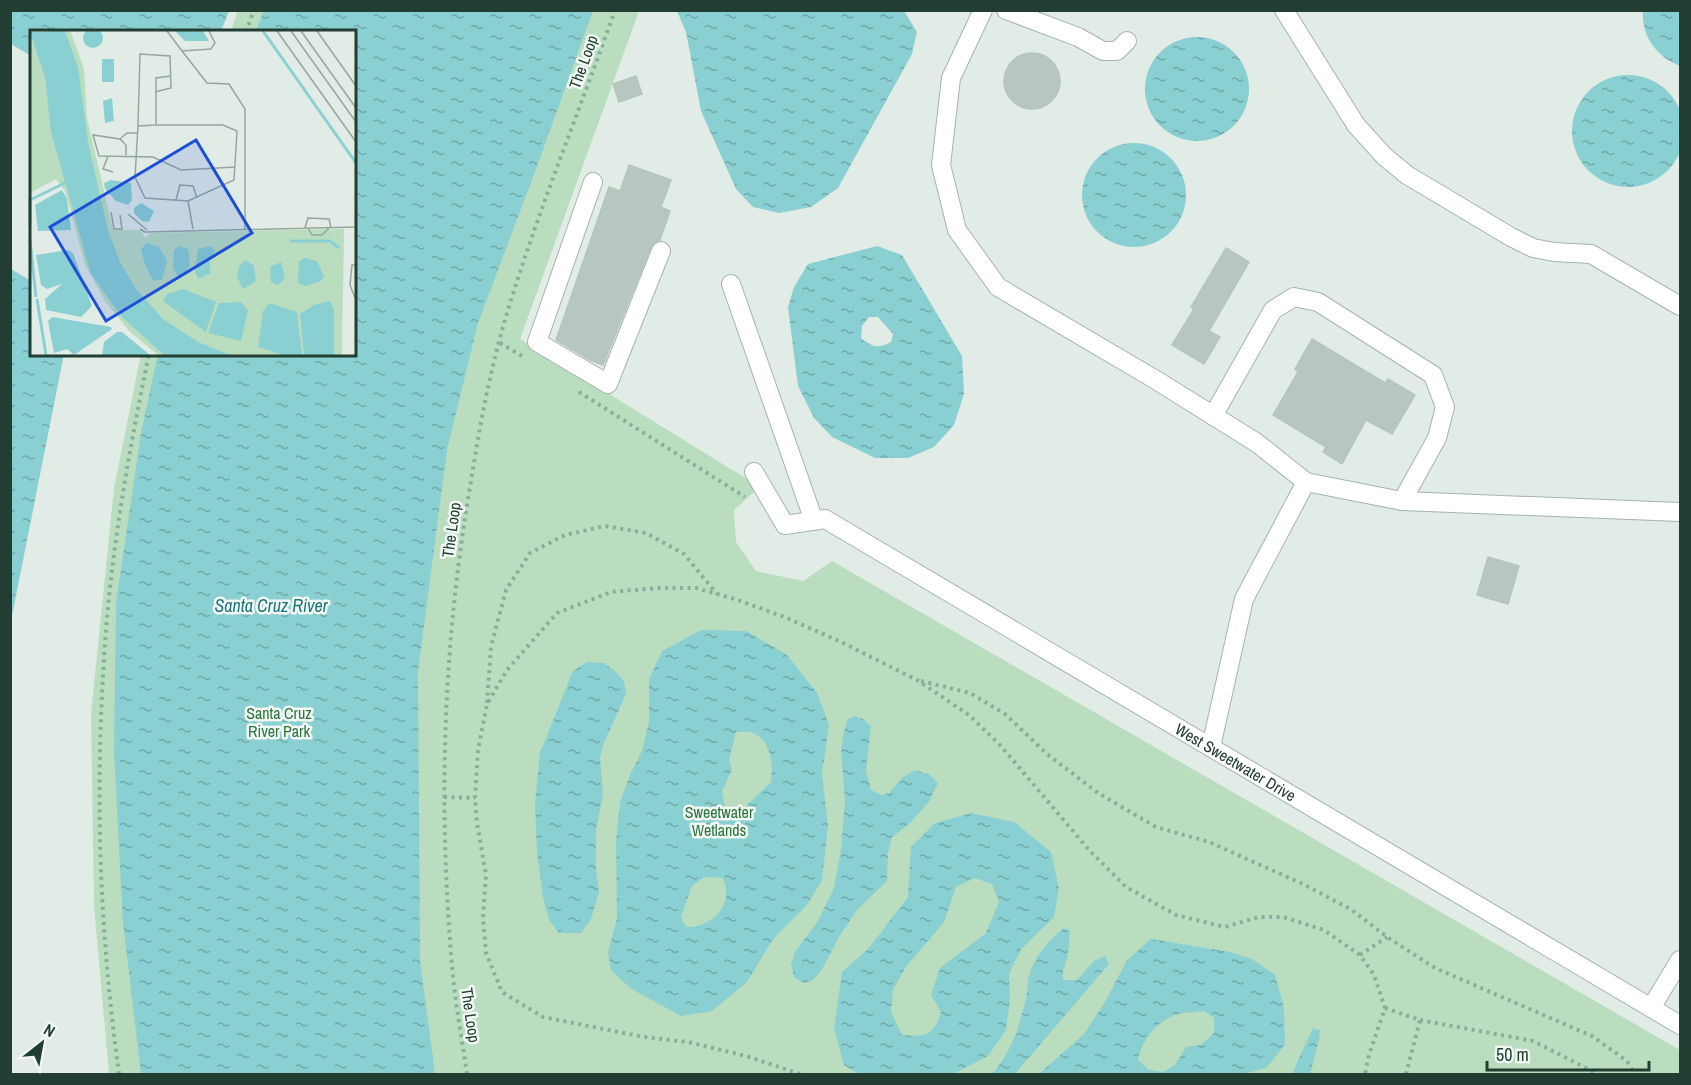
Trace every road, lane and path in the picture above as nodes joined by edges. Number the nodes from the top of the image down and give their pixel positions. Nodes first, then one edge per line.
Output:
1 (254, 10) edge
2 (615, 10) edge
3 (982, 10) edge
4 (1006, 10) edge
5 (1284, 10) edge
6 (247, 30) edge
7 (1127, 41) dead end
8 (594, 182) dead end
9 (661, 251) dead end
10 (731, 284) dead end
11 (1680, 306) edge
12 (500, 343) junction
13 (149, 356) edge
14 (530, 361) dead end
15 (570, 386) dead end
16 (1213, 416) junction
17 (754, 472) dead end
18 (1306, 483) junction
19 (748, 499) dead end
20 (1402, 501) junction
21 (1680, 512) edge
22 (814, 521) junction
23 (717, 594) junction
24 (918, 680) junction
25 (487, 704) junction
26 (1211, 747) junction
27 (444, 797) junction
28 (475, 798) junction
29 (1387, 937) junction
30 (1360, 955) junction
31 (1680, 960) edge
32 (1385, 1008) junction
33 (1651, 1008) junction
34 (1420, 1020) junction
35 (1680, 1025) edge
36 (119, 1074) edge
37 (467, 1074) edge
38 (800, 1074) edge
39 (1365, 1074) edge
40 (1406, 1074) edge
41 (1598, 1074) edge
42 (1635, 1074) edge

1 - 6 path
2 - 12 path, The Loop
3 - 16 street
4 - 7 street
5 - 11 street
8 - 9 street
10 - 22 street
12 - 14 path
12 - 27 path, The Loop
13 - 36 path
15 - 19 path
16 - 18 street
16 - 20 street
17 - 22 street, West Sweetwater Drive
18 - 20 street
18 - 26 street
20 - 21 street
22 - 26 street, West Sweetwater Drive
23 - 24 path
23 - 25 path
23 - 25 path
24 - 29 path
24 - 30 path
25 - 28 path
26 - 33 street, West Sweetwater Drive
27 - 28 path
27 - 37 path, The Loop
28 - 38 path
29 - 30 path
29 - 42 path
30 - 32 path
31 - 33 street
32 - 34 path
32 - 39 path
33 - 35 street, West Sweetwater Drive
34 - 40 path
34 - 41 path

